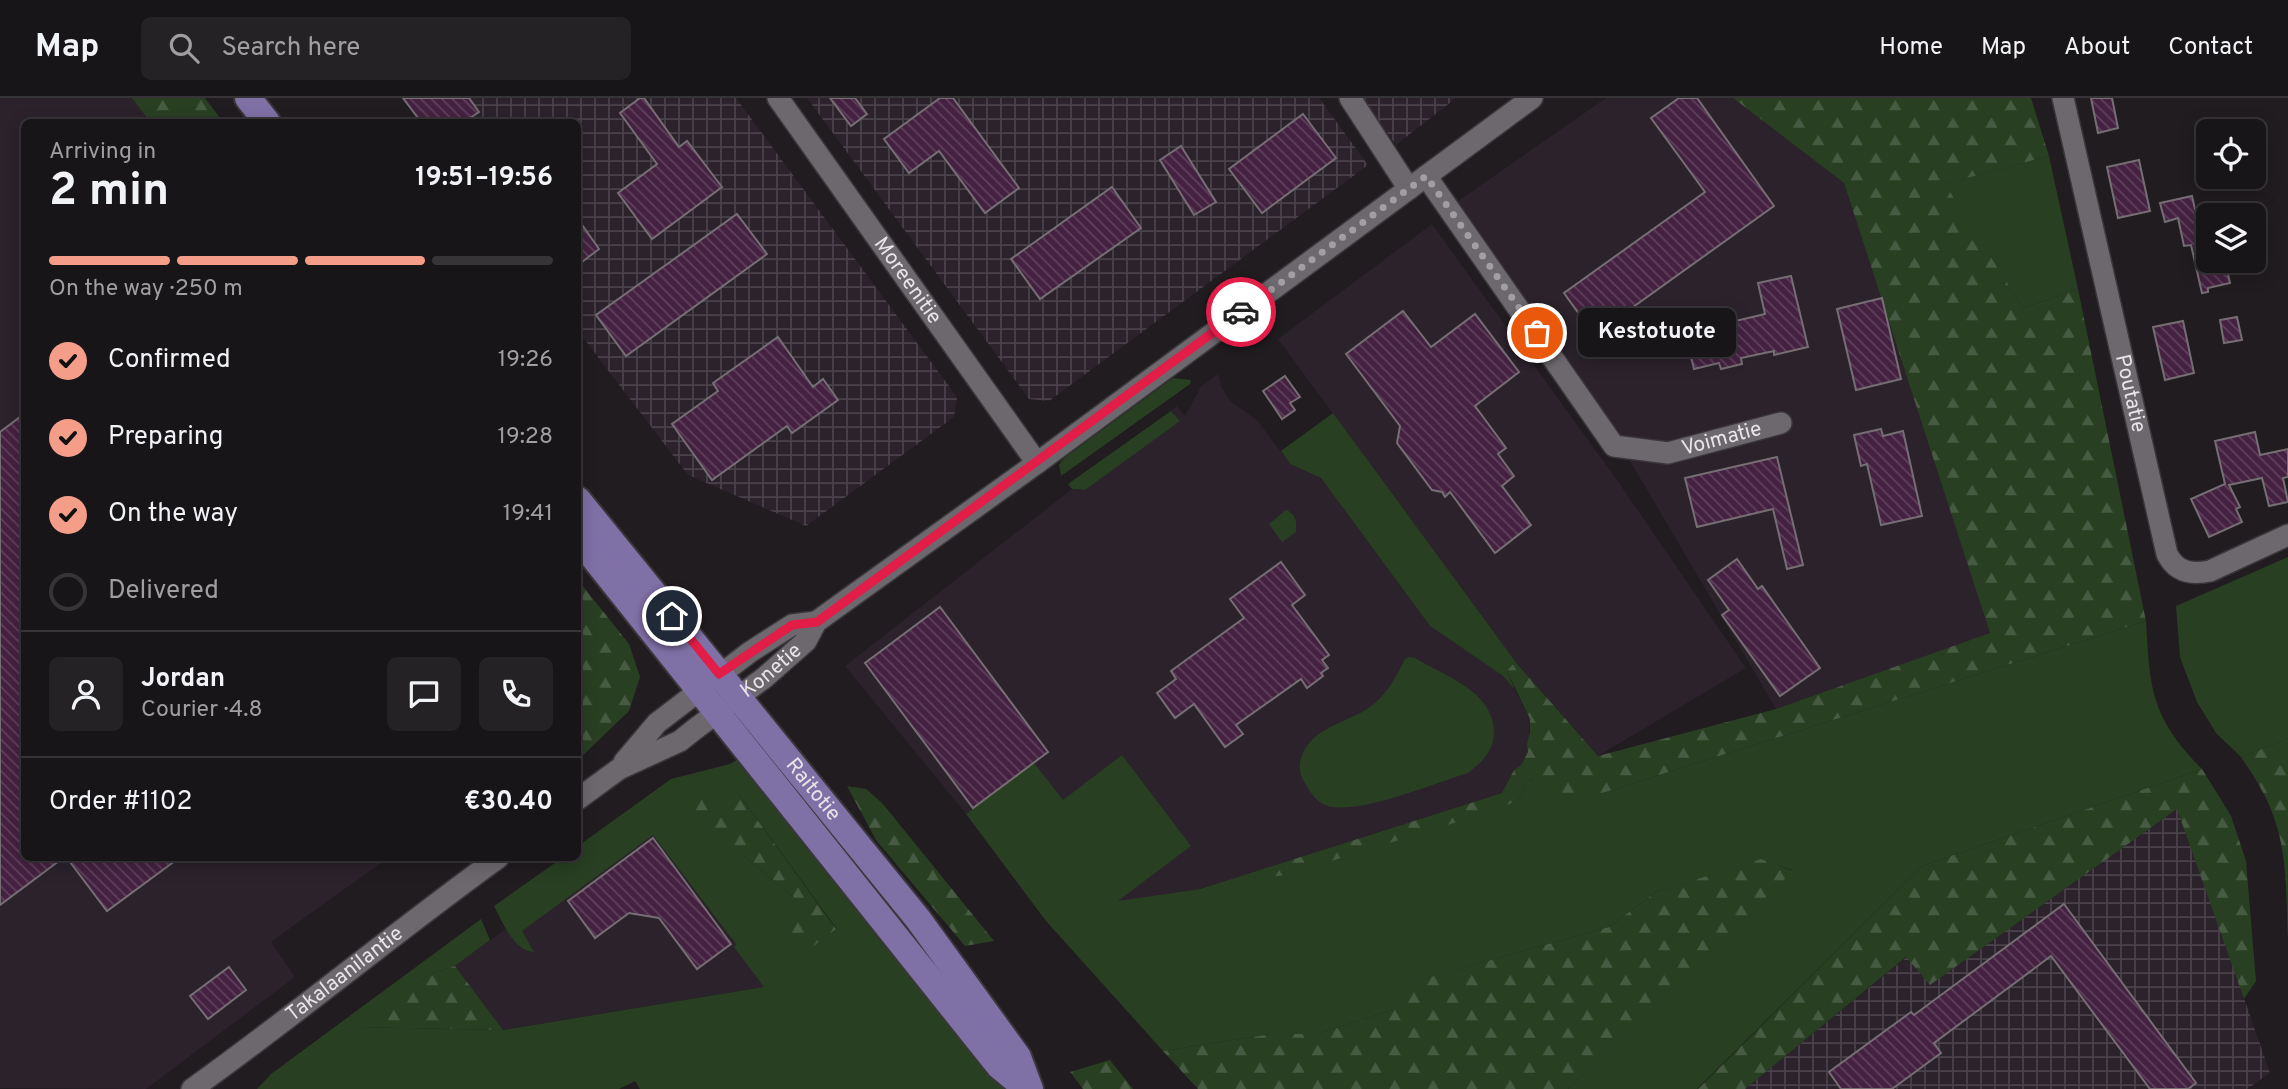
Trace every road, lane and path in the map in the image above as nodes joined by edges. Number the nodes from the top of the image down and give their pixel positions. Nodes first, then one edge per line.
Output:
1 (248, 98) edge
2 (778, 98) edge
3 (1350, 98) edge
4 (1532, 98) edge
5 (2063, 98) edge
6 (265, 119) edge
7 (1418, 182) junction
8 (1782, 424) dead end
9 (1037, 463) junction
10 (581, 504) edge
11 (2288, 535) edge
12 (581, 542) edge
13 (817, 622) junction
14 (719, 674) junction
15 (698, 690) junction
16 (738, 697) junction
17 (716, 713) junction
18 (619, 769) junction
19 (581, 797) edge
20 (494, 861) edge
21 (198, 1087) edge
22 (1029, 1089) edge

1 - 6 main road
2 - 9 street, Moreenitie
3 - 7 street, Voimatie
4 - 7 street, Konetie
5 - 11 street, Poutatie
7 - 8 street, Voimatie
7 - 9 street, Konetie
9 - 13 street, Konetie
10 - 14 main road, Raitotie
12 - 15 main road, Raitotie
13 - 14 street, Konetie
13 - 16 street, Konetie
14 - 15 street, Konetie
14 - 16 main road, Raitotie
15 - 17 main road, Raitotie
15 - 18 street
16 - 17 street, Konetie
16 - 22 main road, Raitotie
17 - 18 street
17 - 22 main road, Raitotie
18 - 19 street
20 - 21 street, Takalaanilantie

